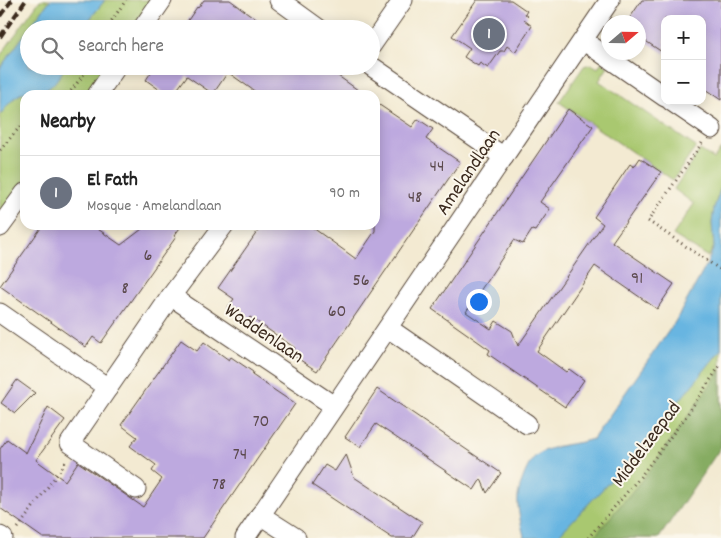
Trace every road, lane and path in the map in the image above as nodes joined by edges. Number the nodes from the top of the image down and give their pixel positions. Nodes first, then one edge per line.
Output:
1 (126, 0) edge
2 (162, 0) edge
3 (279, 0) edge
4 (403, 0) edge
5 (610, 0) edge
6 (112, 20) edge
7 (148, 20) edge
8 (307, 20) edge
9 (380, 33) edge
10 (584, 41) junction
11 (380, 72) edge
12 (83, 75) edge
13 (111, 75) edge
14 (72, 90) edge
15 (100, 90) edge
16 (661, 94) edge
17 (677, 105) edge
18 (20, 127) edge
19 (712, 129) joint
20 (0, 150) edge
21 (504, 157) junction
22 (20, 200) edge
23 (0, 227) edge
24 (220, 230) edge
25 (721, 270) edge
26 (171, 296) junction
27 (0, 313) edge
28 (388, 328) junction
29 (721, 364) edge
30 (108, 388) junction
31 (334, 406) junction
32 (527, 424) dead end
33 (77, 448) junction
34 (136, 489) dead end
35 (260, 515) junction
36 (6, 535) edge
37 (245, 538) edge
38 (296, 538) edge
39 (588, 538) edge

1 - 6 path
2 - 7 street
3 - 8 street
4 - 9 street
5 - 10 street, Amelandlaan
10 - 16 street
10 - 21 street, Amelandlaan
11 - 21 street
12 - 14 path
13 - 15 street
17 - 19 street
18 - 20 path
19 - 25 path
21 - 28 street, Amelandlaan
22 - 23 street
24 - 26 street
26 - 30 street
26 - 31 street, Waddenlaan
27 - 30 street
28 - 31 street, Amelandlaan
28 - 32 street
29 - 39 path, Middelzeepad
30 - 33 street
31 - 35 street, Amelandlaan
33 - 34 street
33 - 36 path
35 - 37 street, Amelandlaan
35 - 38 street

